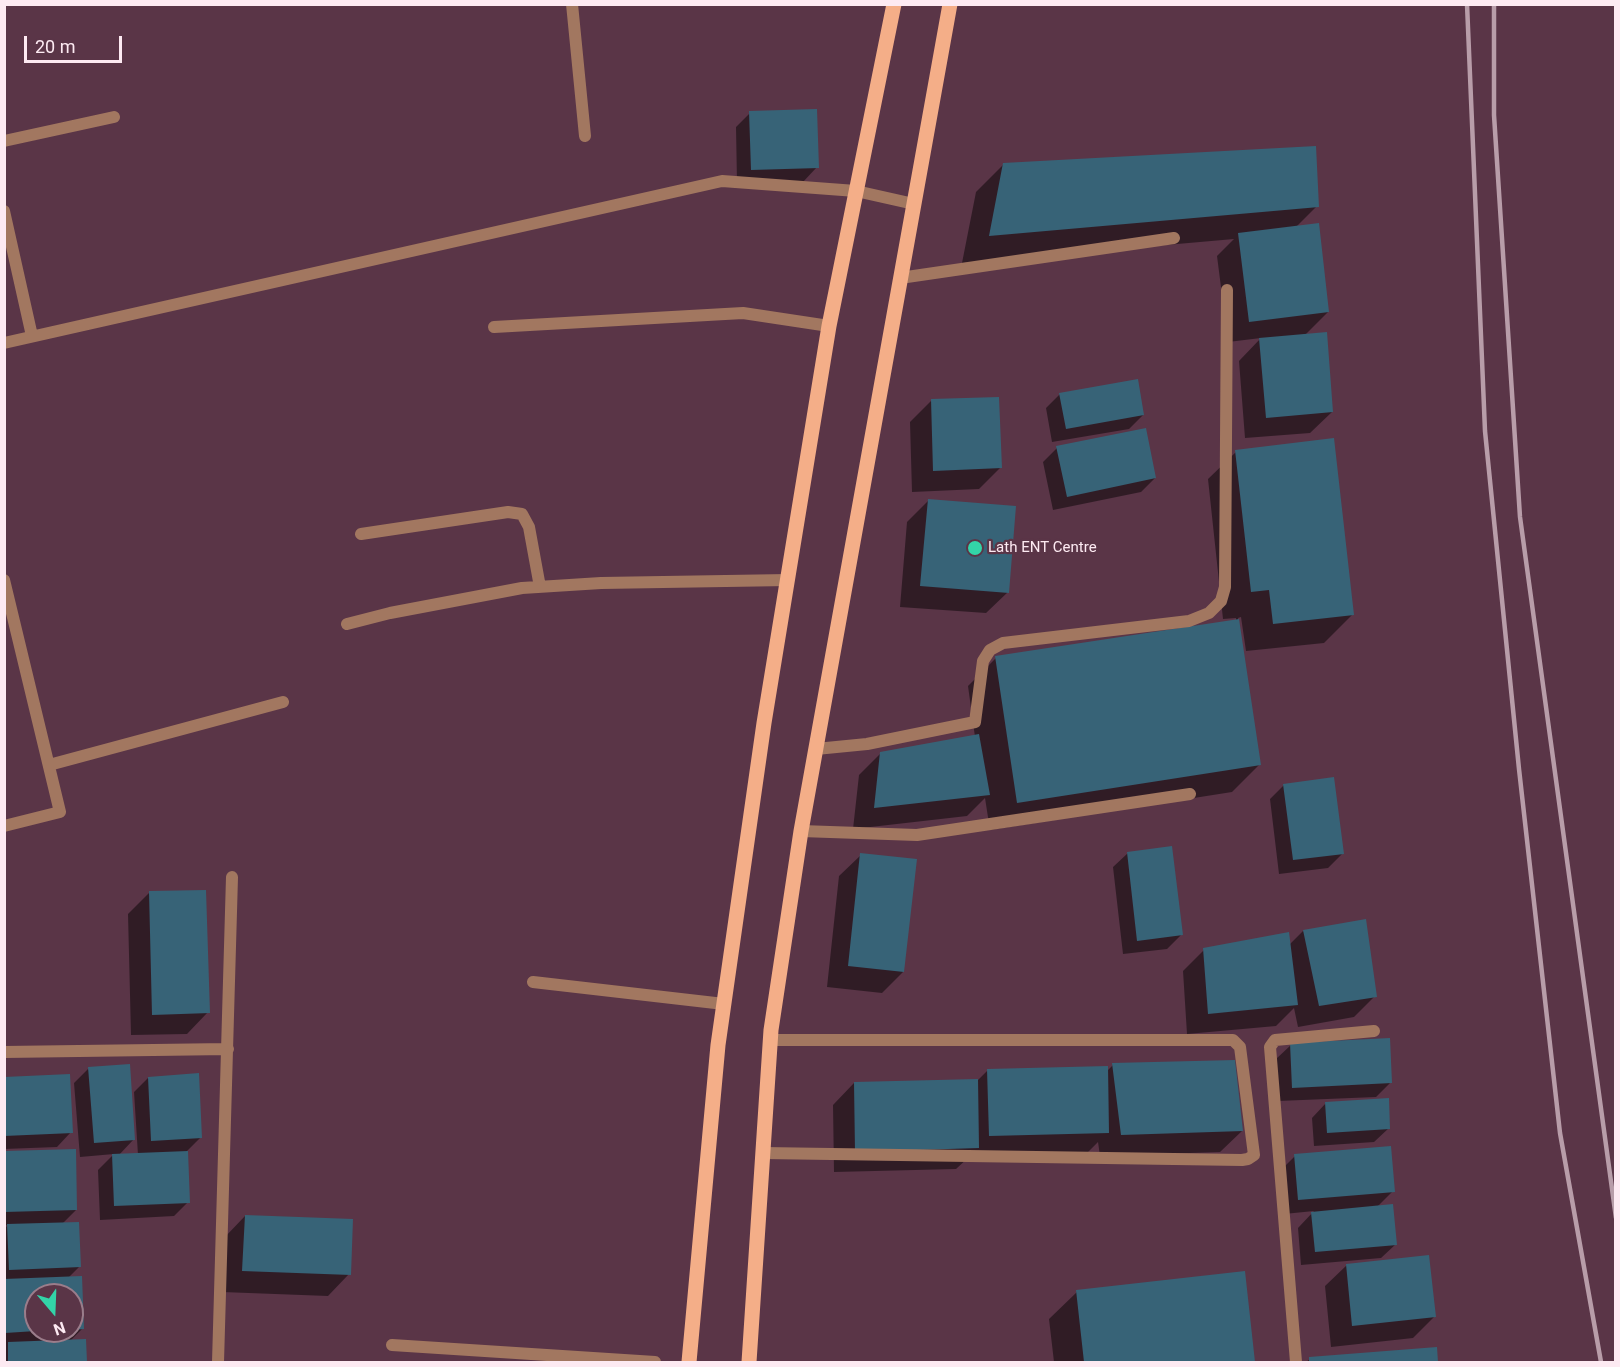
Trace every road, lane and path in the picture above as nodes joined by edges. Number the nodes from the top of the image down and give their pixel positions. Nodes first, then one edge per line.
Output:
1 (572, 4) edge
2 (894, 4) edge
3 (950, 4) edge
4 (114, 117) dead end
5 (585, 136) dead end
6 (4, 141) edge
7 (856, 191) junction
8 (914, 204) junction
9 (4, 211) edge
10 (1174, 238) dead end
11 (900, 278) junction
12 (1227, 290) dead end
13 (829, 326) junction
14 (495, 327) dead end
15 (33, 336) junction
16 (4, 343) edge
17 (361, 534) dead end
18 (4, 580) edge
19 (788, 580) junction
20 (540, 587) junction
21 (348, 624) dead end
22 (283, 702) dead end
23 (816, 749) junction
24 (49, 765) junction
25 (1190, 794) dead end
26 (4, 826) edge
27 (801, 831) junction
28 (232, 877) dead end
29 (533, 982) dead end
30 (724, 1004) junction
31 (1374, 1031) dead end
32 (770, 1040) junction
33 (228, 1048) junction
34 (4, 1052) edge
35 (763, 1153) junction
36 (392, 1345) dead end
37 (218, 1362) edge
38 (655, 1362) edge
39 (688, 1362) edge
40 (749, 1362) edge
41 (1296, 1362) edge

1 - 5 street
2 - 7 main road
3 - 8 main road
4 - 6 street
7 - 8 street
7 - 13 main road
7 - 15 street
8 - 11 main road
9 - 15 street
10 - 11 street
11 - 23 main road
12 - 23 street
13 - 14 street
13 - 19 main road
15 - 16 street
17 - 20 street
18 - 24 street
19 - 20 street
19 - 30 main road
20 - 21 street
22 - 24 street
23 - 27 main road
24 - 26 street
25 - 27 street
27 - 32 main road
28 - 33 street
29 - 30 street
30 - 39 main road
31 - 41 street
32 - 35 main road
32 - 35 street
33 - 34 street
33 - 37 street
35 - 40 main road
36 - 38 street

